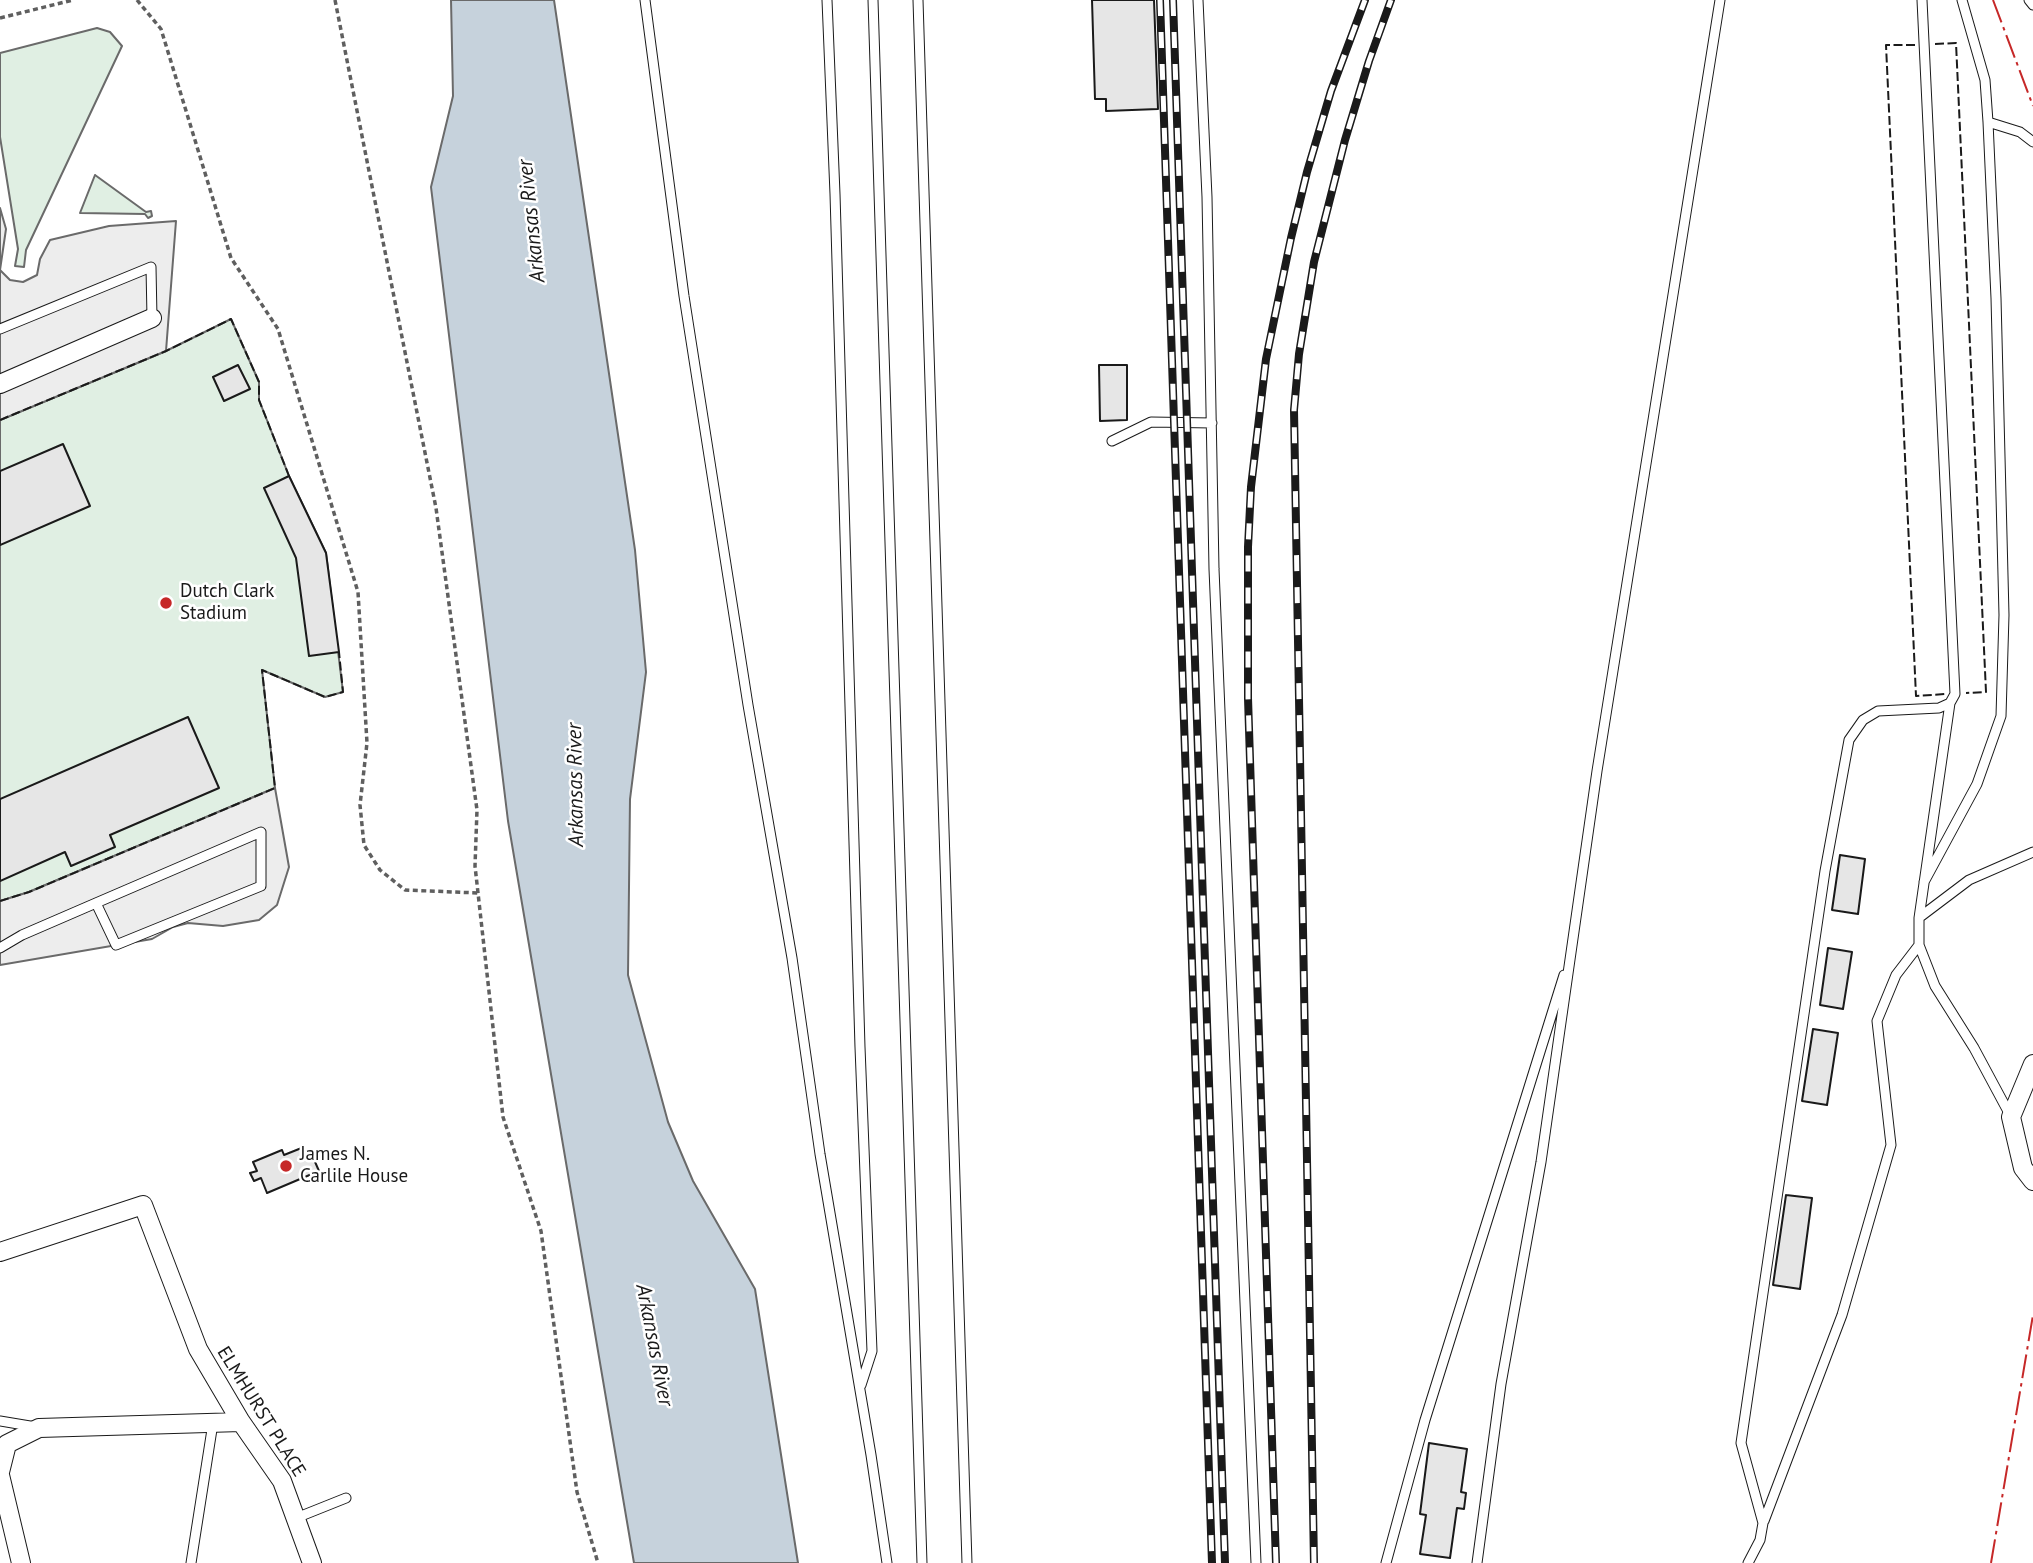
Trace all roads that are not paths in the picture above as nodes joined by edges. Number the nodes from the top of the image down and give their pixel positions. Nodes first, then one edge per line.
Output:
1 (645, 0) edge
2 (827, 0) edge
3 (873, 0) edge
4 (918, 0) edge
5 (1198, 0) edge
6 (1720, 0) edge
7 (1922, 0) edge
8 (1962, 0) edge
9 (2029, 0) edge
10 (2033, 5) edge
11 (1988, 122) junction
12 (2033, 142) edge
13 (152, 318) joint
14 (0, 329) edge
15 (0, 384) edge
16 (1212, 423) junction
17 (1112, 441) dead end
18 (1950, 704) junction
19 (2033, 852) edge
20 (1924, 882) junction
21 (96, 902) junction
22 (1919, 918) junction
23 (1919, 945) junction
24 (0, 948) edge
25 (1572, 952) junction
26 (2033, 1064) edge
27 (2011, 1117) junction
28 (2033, 1181) edge
29 (0, 1252) edge
30 (860, 1386) junction
31 (0, 1421) edge
32 (241, 1422) junction
33 (213, 1423) junction
34 (39, 1428) junction
35 (0, 1474) edge
36 (346, 1498) dead end
37 (296, 1518) junction
38 (1763, 1523) junction
39 (21, 1563) edge
40 (191, 1563) edge
41 (312, 1563) edge
42 (887, 1563) edge
43 (922, 1563) edge
44 (967, 1563) edge
45 (1256, 1563) edge
46 (1386, 1563) edge
47 (1478, 1563) edge
48 (1748, 1563) edge

1 - 30 lane
2 - 30 lane
3 - 43 lane
4 - 44 lane
5 - 16 lane
6 - 25 lane
7 - 18 lane
8 - 11 lane
9 - 10 lane
11 - 12 lane
11 - 20 lane
13 - 14 lane
13 - 15 street
16 - 17 lane
16 - 45 lane
18 - 20 lane
18 - 38 lane
19 - 22 lane
20 - 22 lane
21 - 21 lane
21 - 24 lane
22 - 23 lane
23 - 27 lane
23 - 38 lane
25 - 46 lane
25 - 47 lane
26 - 27 street
27 - 28 street
29 - 32 street, ELMHURST PLACE
30 - 42 lane
31 - 34 lane
32 - 33 street
32 - 37 street, ELMHURST PLACE
33 - 34 street
33 - 40 lane
34 - 35 street
35 - 39 street
36 - 37 lane
37 - 41 street, ELMHURST PLACE
38 - 48 lane

